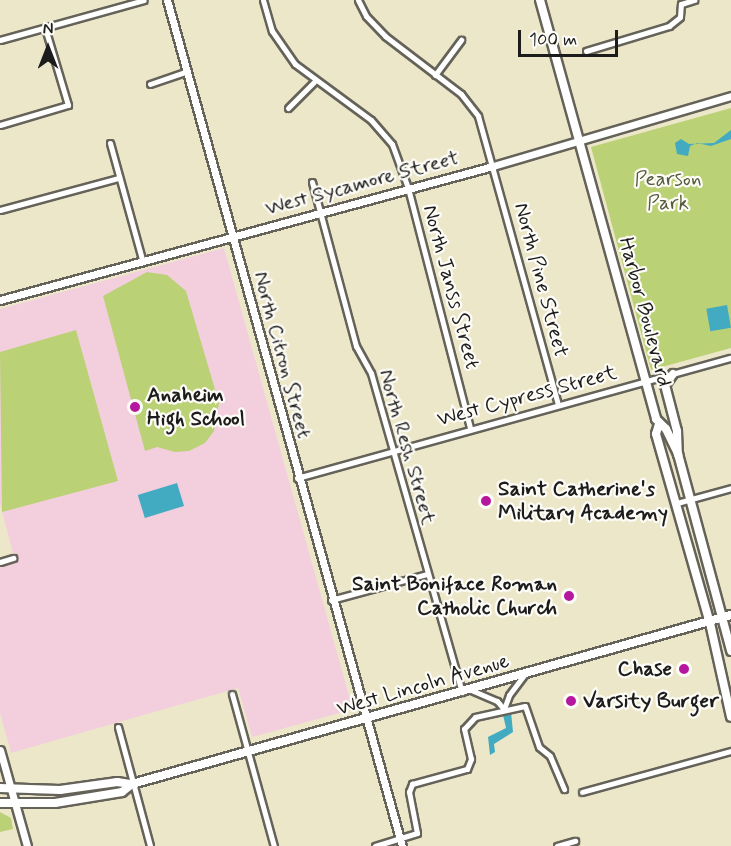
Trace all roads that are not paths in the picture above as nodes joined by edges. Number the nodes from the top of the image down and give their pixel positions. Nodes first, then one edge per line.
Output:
1 (144, 0) edge
2 (167, 0) edge
3 (263, 0) edge
4 (358, 0) edge
5 (540, 0) edge
6 (694, 0) edge
7 (680, 2) edge
8 (45, 28) junction
9 (0, 40) edge
10 (461, 40) dead end
11 (586, 51) dead end
12 (187, 71) junction
13 (435, 75) junction
14 (314, 81) junction
15 (150, 84) dead end
16 (731, 96) edge
17 (288, 108) dead end
18 (0, 124) edge
19 (579, 138) junction
20 (110, 143) dead end
21 (493, 166) junction
22 (119, 178) junction
23 (312, 182) dead end
24 (408, 188) junction
25 (0, 210) edge
26 (320, 212) junction
27 (232, 234) junction
28 (142, 259) junction
29 (0, 300) edge
30 (731, 358) edge
31 (673, 374) junction
32 (645, 381) junction
33 (558, 404) junction
34 (658, 424) junction
35 (470, 428) junction
36 (391, 451) junction
37 (678, 454) junction
38 (297, 478) junction
39 (731, 488) edge
40 (692, 499) junction
41 (677, 503) junction
42 (13, 558) dead end
43 (0, 562) edge
44 (427, 574) junction
45 (331, 600) junction
46 (728, 619) edge
47 (710, 624) junction
48 (731, 651) edge
49 (524, 675) junction
50 (467, 691) junction
51 (232, 694) dead end
52 (504, 709) junction
53 (731, 717) edge
54 (365, 719) junction
55 (118, 727) dead end
56 (0, 750) edge
57 (731, 751) edge
58 (248, 753) junction
59 (132, 784) junction
60 (0, 788) edge
61 (11, 788) junction
62 (564, 789) dead end
63 (582, 792) dead end
64 (0, 803) edge
65 (15, 803) junction
66 (574, 841) dead end
67 (401, 843) edge
68 (27, 846) edge
69 (150, 846) edge
70 (274, 846) edge
71 (375, 846) edge
72 (557, 846) edge

1 - 8 street
2 - 12 street, North Citron Street
3 - 14 street, North Janss Street
4 - 13 street, North Pine Street
5 - 19 main road, Harbor Boulevard
6 - 7 street
7 - 11 street
8 - 9 street
8 - 18 street
10 - 13 street
12 - 15 street
12 - 27 street, North Citron Street
13 - 21 street, North Pine Street
14 - 17 street
14 - 24 street, North Janss Street
16 - 19 street, West Sycamore Street
19 - 21 street, West Sycamore Street
19 - 32 main road, Harbor Boulevard
20 - 22 street
21 - 24 street, West Sycamore Street
21 - 33 street, North Pine Street
22 - 25 street
22 - 28 street
23 - 26 street, North Resh Street
24 - 26 street, West Sycamore Street
24 - 35 street, North Janss Street
26 - 27 street, West Sycamore Street
26 - 36 street, North Resh Street
27 - 28 street, West Sycamore Street
27 - 38 street, North Citron Street
28 - 29 street, West Sycamore Street
30 - 31 street, West Cypress Street
31 - 32 street, West Cypress Street
31 - 37 main road
32 - 33 street, West Cypress Street
32 - 34 main road, Harbor Boulevard
33 - 35 street, West Cypress Street
34 - 37 main road, Harbor Boulevard
34 - 41 main road, Harbor Boulevard
35 - 36 street, West Cypress Street
36 - 38 street, West Cypress Street
36 - 44 street, North Resh Street
37 - 40 main road, Harbor Boulevard
38 - 45 street, North Citron Street
39 - 40 street
40 - 41 street
40 - 46 main road, Harbor Boulevard
41 - 47 main road, Harbor Boulevard
42 - 43 street
44 - 45 street
44 - 50 street, North Resh Street
45 - 54 street, North Citron Street
46 - 47 main road, West Lincoln Avenue
46 - 48 main road, Harbor Boulevard
47 - 49 main road, West Lincoln Avenue
47 - 53 main road, Harbor Boulevard
49 - 50 main road, West Lincoln Avenue
49 - 52 street
50 - 52 street
50 - 54 main road, West Lincoln Avenue
51 - 58 street
52 - 62 street
52 - 67 street
54 - 58 main road, West Lincoln Avenue
54 - 67 street, North Citron Street
55 - 59 street
56 - 61 street
57 - 63 street
58 - 59 main road, West Lincoln Avenue
58 - 70 street
59 - 61 main road, West Lincoln Avenue
59 - 65 main road, West Lincoln Avenue
59 - 69 street
60 - 61 main road, West Lincoln Avenue
61 - 65 street
64 - 65 main road, West Lincoln Avenue
65 - 68 street
66 - 72 street
67 - 71 street

